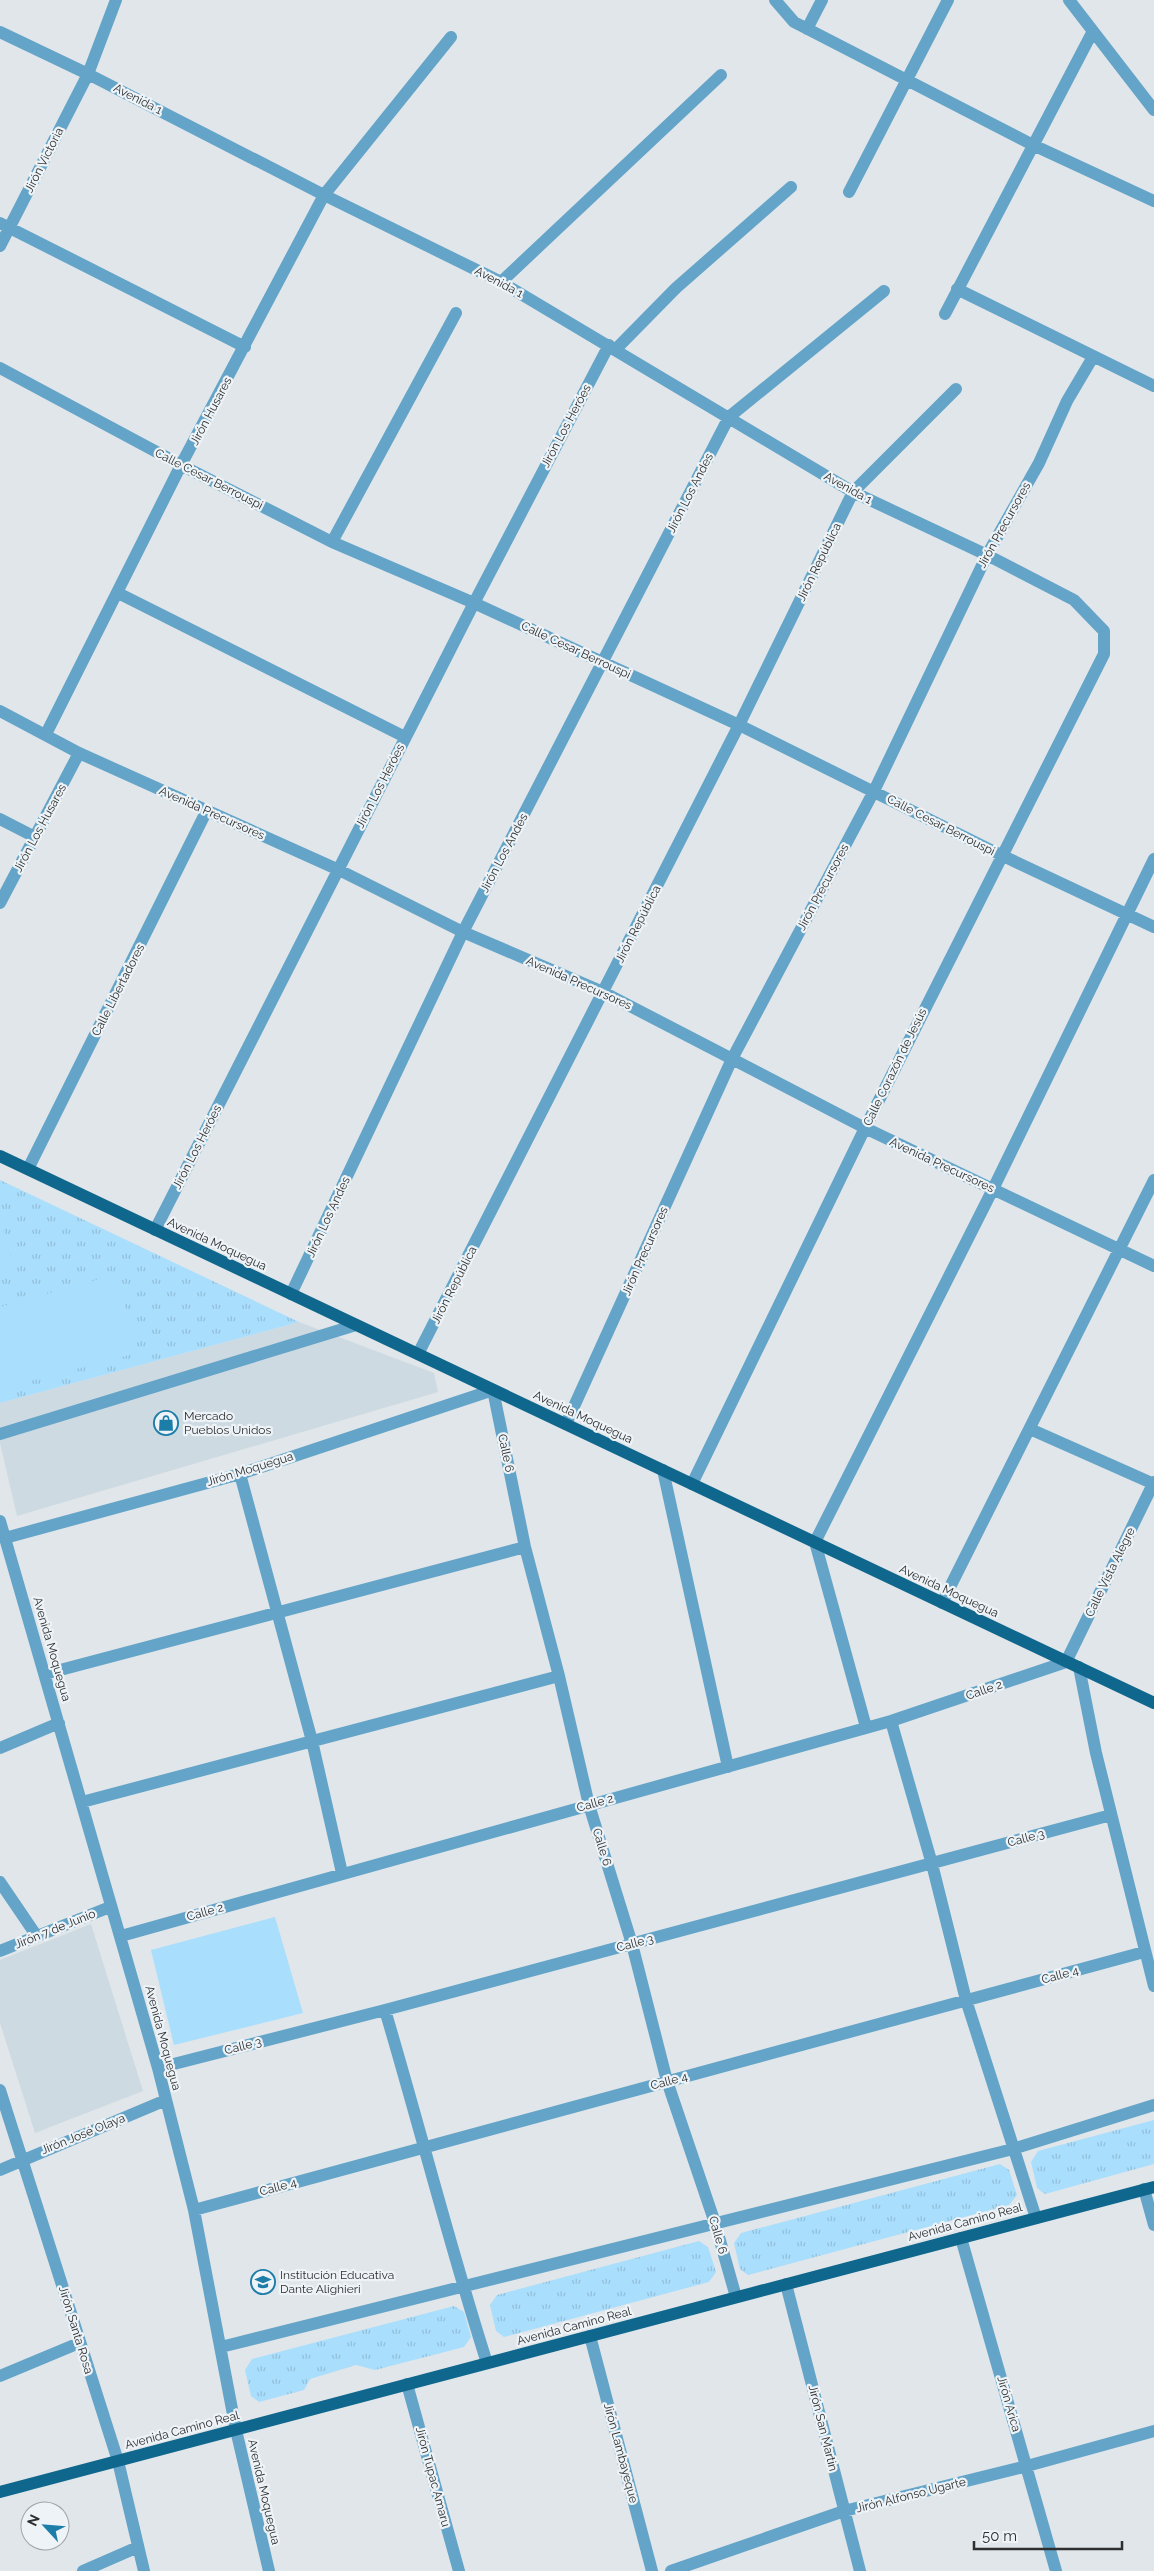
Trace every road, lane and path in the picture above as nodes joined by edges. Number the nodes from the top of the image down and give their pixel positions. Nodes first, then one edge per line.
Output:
1 (116, 0) edge
2 (774, 0) edge
3 (822, 0) edge
4 (948, 0) edge
5 (1069, 0) edge
6 (807, 29) junction
7 (1093, 31) junction
8 (0, 32) edge
9 (451, 37) dead end
10 (88, 74) junction
11 (721, 75) dead end
12 (906, 79) junction
13 (1154, 110) edge
14 (1033, 144) junction
15 (792, 187) dead end
16 (849, 192) dead end
17 (324, 195) junction
18 (1154, 201) edge
19 (5, 225) edge
20 (0, 246) edge
21 (501, 282) junction
22 (957, 289) junction
23 (884, 291) dead end
24 (456, 312) dead end
25 (945, 314) dead end
26 (245, 347) junction
27 (612, 347) junction
28 (1093, 357) junction
29 (0, 368) edge
30 (1154, 386) edge
31 (956, 389) dead end
32 (729, 417) junction
33 (181, 465) junction
34 (853, 492) junction
35 (332, 542) junction
36 (986, 554) junction
37 (118, 593) junction
38 (474, 603) junction
39 (1104, 654) joint
40 (602, 663) junction
41 (0, 711) edge
42 (739, 725) junction
43 (46, 734) junction
44 (405, 737) junction
45 (79, 753) junction
46 (874, 791) junction
47 (207, 810) junction
48 (0, 819) edge
49 (35, 837) junction
50 (1001, 855) junction
51 (1154, 859) edge
52 (339, 870) junction
53 (0, 903) edge
54 (1126, 913) junction
55 (1154, 927) edge
56 (463, 932) junction
57 (604, 992) junction
58 (732, 1058) junction
59 (865, 1128) junction
60 (0, 1156) edge
61 (28, 1170) junction
62 (1154, 1180) edge
63 (993, 1189) junction
64 (155, 1230) junction
65 (1118, 1250) junction
66 (1154, 1266) edge
67 (291, 1294) junction
68 (356, 1325) junction
69 (418, 1354) junction
70 (492, 1390) junction
71 (566, 1424) junction
72 (1030, 1429) junction
73 (0, 1434) edge
74 (663, 1470) junction
75 (240, 1474) junction
76 (1154, 1483) edge
77 (692, 1484) junction
78 (0, 1521) edge
79 (5, 1538) junction
80 (815, 1542) junction
81 (525, 1547) junction
82 (942, 1603) junction
83 (278, 1612) junction
84 (1066, 1662) junction
85 (1079, 1667) junction
86 (45, 1674) junction
87 (559, 1676) junction
88 (1154, 1703) edge
89 (891, 1722) junction
90 (59, 1723) junction
91 (866, 1727) junction
92 (312, 1741) junction
93 (0, 1748) edge
94 (728, 1766) junction
95 (82, 1802) junction
96 (589, 1805) junction
97 (1111, 1815) junction
98 (932, 1864) junction
99 (342, 1874) junction
100 (0, 1882) edge
101 (110, 1907) junction
102 (36, 1935) junction
103 (121, 1936) junction
104 (632, 1944) junction
105 (0, 1951) edge
106 (1144, 1952) junction
107 (1154, 1986) edge
108 (966, 2000) junction
109 (385, 2010) junction
110 (158, 2068) junction
111 (666, 2081) junction
112 (0, 2090) edge
113 (166, 2100) junction
114 (1154, 2105) edge
115 (426, 2147) junction
116 (1013, 2149) junction
117 (23, 2159) junction
118 (0, 2170) edge
119 (1149, 2188) edge
120 (194, 2210) junction
121 (1036, 2218) junction
122 (715, 2223) junction
123 (1154, 2225) edge
124 (961, 2238) junction
125 (786, 2284) junction
126 (462, 2286) junction
127 (736, 2297) junction
128 (590, 2336) junction
129 (79, 2343) junction
130 (221, 2347) junction
131 (487, 2363) junction
132 (0, 2376) edge
133 (407, 2384) junction
134 (236, 2430) junction
135 (1154, 2430) edge
136 (118, 2461) junction
137 (1027, 2466) junction
138 (0, 2492) edge
139 (844, 2511) junction
140 (138, 2547) junction
141 (82, 2571) edge
142 (144, 2571) edge
143 (269, 2571) edge
144 (459, 2571) edge
145 (652, 2571) edge
146 (671, 2571) edge
147 (860, 2571) edge
148 (1056, 2571) edge

1 - 10 street, Jirón Victoria
2 - 6 street
3 - 6 street
4 - 12 street
5 - 7 street
6 - 12 street
7 - 13 street
7 - 14 street
8 - 10 street, Avenida 1
9 - 17 street, Jirón Husares
10 - 17 street, Avenida 1
10 - 19 street, Jirón Victoria
11 - 21 street
12 - 14 street
12 - 16 street
14 - 18 street
14 - 22 street
15 - 27 street, Jirón Los Heróes
17 - 21 street, Avenida 1
17 - 26 street, Jirón Husares
19 - 20 street, Jirón Victoria
19 - 26 street
21 - 27 street, Avenida 1
22 - 25 street
22 - 28 street
23 - 32 street
24 - 35 street
26 - 33 street, Jirón Husares
27 - 32 street, Avenida 1
27 - 38 street, Jirón Los Heróes
28 - 30 street
28 - 36 street, Jirón Precursores
29 - 33 street, Calle Cesar Berrouspi
31 - 34 street, Jirón República
32 - 34 street, Avenida 1
32 - 40 street, Jirón Los Andes
33 - 35 street, Calle Cesar Berrouspi
33 - 37 street, Jirón Husares
34 - 36 street, Avenida 1
34 - 42 street, Jirón República
35 - 38 street, Calle Cesar Berrouspi
36 - 39 street, Avenida 1
36 - 46 street, Jirón Precursores
37 - 43 street, Jirón Husares
37 - 44 street
38 - 40 street, Calle Cesar Berrouspi
38 - 44 street, Jirón Los Heróes
39 - 50 street, Calle Corazón de Jesús
40 - 42 street, Calle Cesar Berrouspi
40 - 56 street, Jirón Los Andes
41 - 43 street, Avenida Precursores
42 - 46 street, Calle Cesar Berrouspi
42 - 57 street, Jirón República
43 - 45 street, Avenida Precursores
44 - 52 street, Jirón Los Heróes
45 - 47 street, Avenida Precursores
45 - 49 street, Jirón Los Husares
46 - 50 street, Calle Cesar Berrouspi
46 - 58 street, Jirón Precursores
47 - 52 street, Avenida Precursores
47 - 61 street, Calle Libertadores
48 - 49 street
49 - 53 street, Jirón Los Husares
50 - 54 street, Calle Cesar Berrouspi
50 - 59 street, Calle Corazón de Jesús
51 - 54 street
52 - 56 street, Avenida Precursores
52 - 64 street, Jirón Los Heróes
54 - 55 street, Calle Cesar Berrouspi
54 - 63 street
56 - 57 street, Avenida Precursores
56 - 67 street, Jirón Los Andes
57 - 58 street, Avenida Precursores
57 - 69 street, Jirón República
58 - 59 street, Avenida Precursores
58 - 71 street, Jirón Precursores
59 - 63 street, Avenida Precursores
59 - 77 street, Calle Corazón de Jesús
60 - 61 main road, Avenida Moquegua
61 - 64 main road, Avenida Moquegua
62 - 65 street
63 - 65 street, Avenida Precursores
63 - 80 street
64 - 67 main road, Avenida Moquegua
65 - 66 street, Avenida Precursores
65 - 72 street
67 - 68 main road, Avenida Moquegua
68 - 69 main road, Avenida Moquegua
68 - 73 street
69 - 70 main road, Avenida Moquegua
70 - 71 main road, Avenida Moquegua
70 - 75 street, Jirón Moquegua
70 - 81 street, Calle 6
71 - 74 main road, Avenida Moquegua
72 - 76 street
72 - 82 street
74 - 77 main road, Avenida Moquegua
74 - 94 street
75 - 79 street, Jirón Moquegua
75 - 83 street
76 - 84 street, Calle Vista Alegre
77 - 80 main road, Avenida Moquegua
78 - 79 street, Avenida Moquegua
79 - 86 street, Avenida Moquegua
80 - 82 main road, Avenida Moquegua
80 - 91 street
81 - 83 street
81 - 87 street, Calle 6
82 - 84 main road, Avenida Moquegua
83 - 86 street
83 - 92 street
84 - 85 main road, Avenida Moquegua
84 - 89 street, Calle 2
85 - 88 main road, Avenida Moquegua
85 - 97 street
86 - 90 street, Avenida Moquegua
87 - 92 street
87 - 96 street, Calle 6
89 - 91 street, Calle 2
89 - 98 street
90 - 93 street
90 - 95 street, Avenida Moquegua
91 - 94 street, Calle 2
92 - 95 street
92 - 99 street
94 - 96 street, Calle 2
95 - 101 street, Avenida Moquegua
96 - 99 street, Calle 2
96 - 104 street, Calle 6
97 - 98 street, Calle 3
97 - 106 street
98 - 104 street, Calle 3
98 - 108 street
99 - 103 street, Calle 2
100 - 102 street
101 - 102 street, Jirón 7 de Junio
101 - 103 street, Avenida Moquegua
102 - 105 street, Jirón 7 de Junio
103 - 110 street, Avenida Moquegua
104 - 109 street, Calle 3
104 - 111 street, Calle 6
106 - 107 street
106 - 108 street, Calle 4
108 - 111 street, Calle 4
108 - 116 street
109 - 110 street, Calle 3
109 - 115 street
110 - 113 street, Avenida Moquegua
111 - 115 street, Calle 4
111 - 122 street, Calle 6
112 - 117 street, Jirón Santa Rosa
113 - 117 street, Jirón José Olaya
113 - 120 street, Avenida Moquegua
114 - 116 street
115 - 120 street, Calle 4
115 - 126 street
116 - 121 street
116 - 122 street
117 - 118 street, Jirón José Olaya
117 - 129 street, Jirón Santa Rosa
119 - 121 main road, Avenida Camino Real
119 - 123 street
120 - 130 street, Avenida Moquegua
121 - 124 main road, Avenida Camino Real
122 - 126 street
122 - 127 street, Calle 6
124 - 125 main road, Avenida Camino Real
124 - 137 street, Jirón Arica
125 - 127 main road, Avenida Camino Real
125 - 139 street, Jirón San Martin
126 - 130 street
126 - 131 street
127 - 128 main road, Avenida Camino Real
128 - 131 main road, Avenida Camino Real
128 - 145 street, Jirón Lambayeque
129 - 132 street
129 - 136 street, Jirón Santa Rosa
130 - 134 street, Avenida Moquegua
131 - 133 main road, Avenida Camino Real
133 - 134 main road, Avenida Camino Real
133 - 144 street, Jirón Tupac Amaru
134 - 136 main road, Avenida Camino Real
134 - 143 street, Avenida Moquegua
135 - 137 street, Jirón Alfonso Ugarte
136 - 138 main road, Avenida Camino Real
136 - 140 street, Jirón Santa Rosa
137 - 139 street, Jirón Alfonso Ugarte
137 - 148 street, Jirón Arica
139 - 146 street, Jirón Alfonso Ugarte
139 - 147 street, Jirón San Martin
140 - 141 street
140 - 142 street, Jirón Santa Rosa

